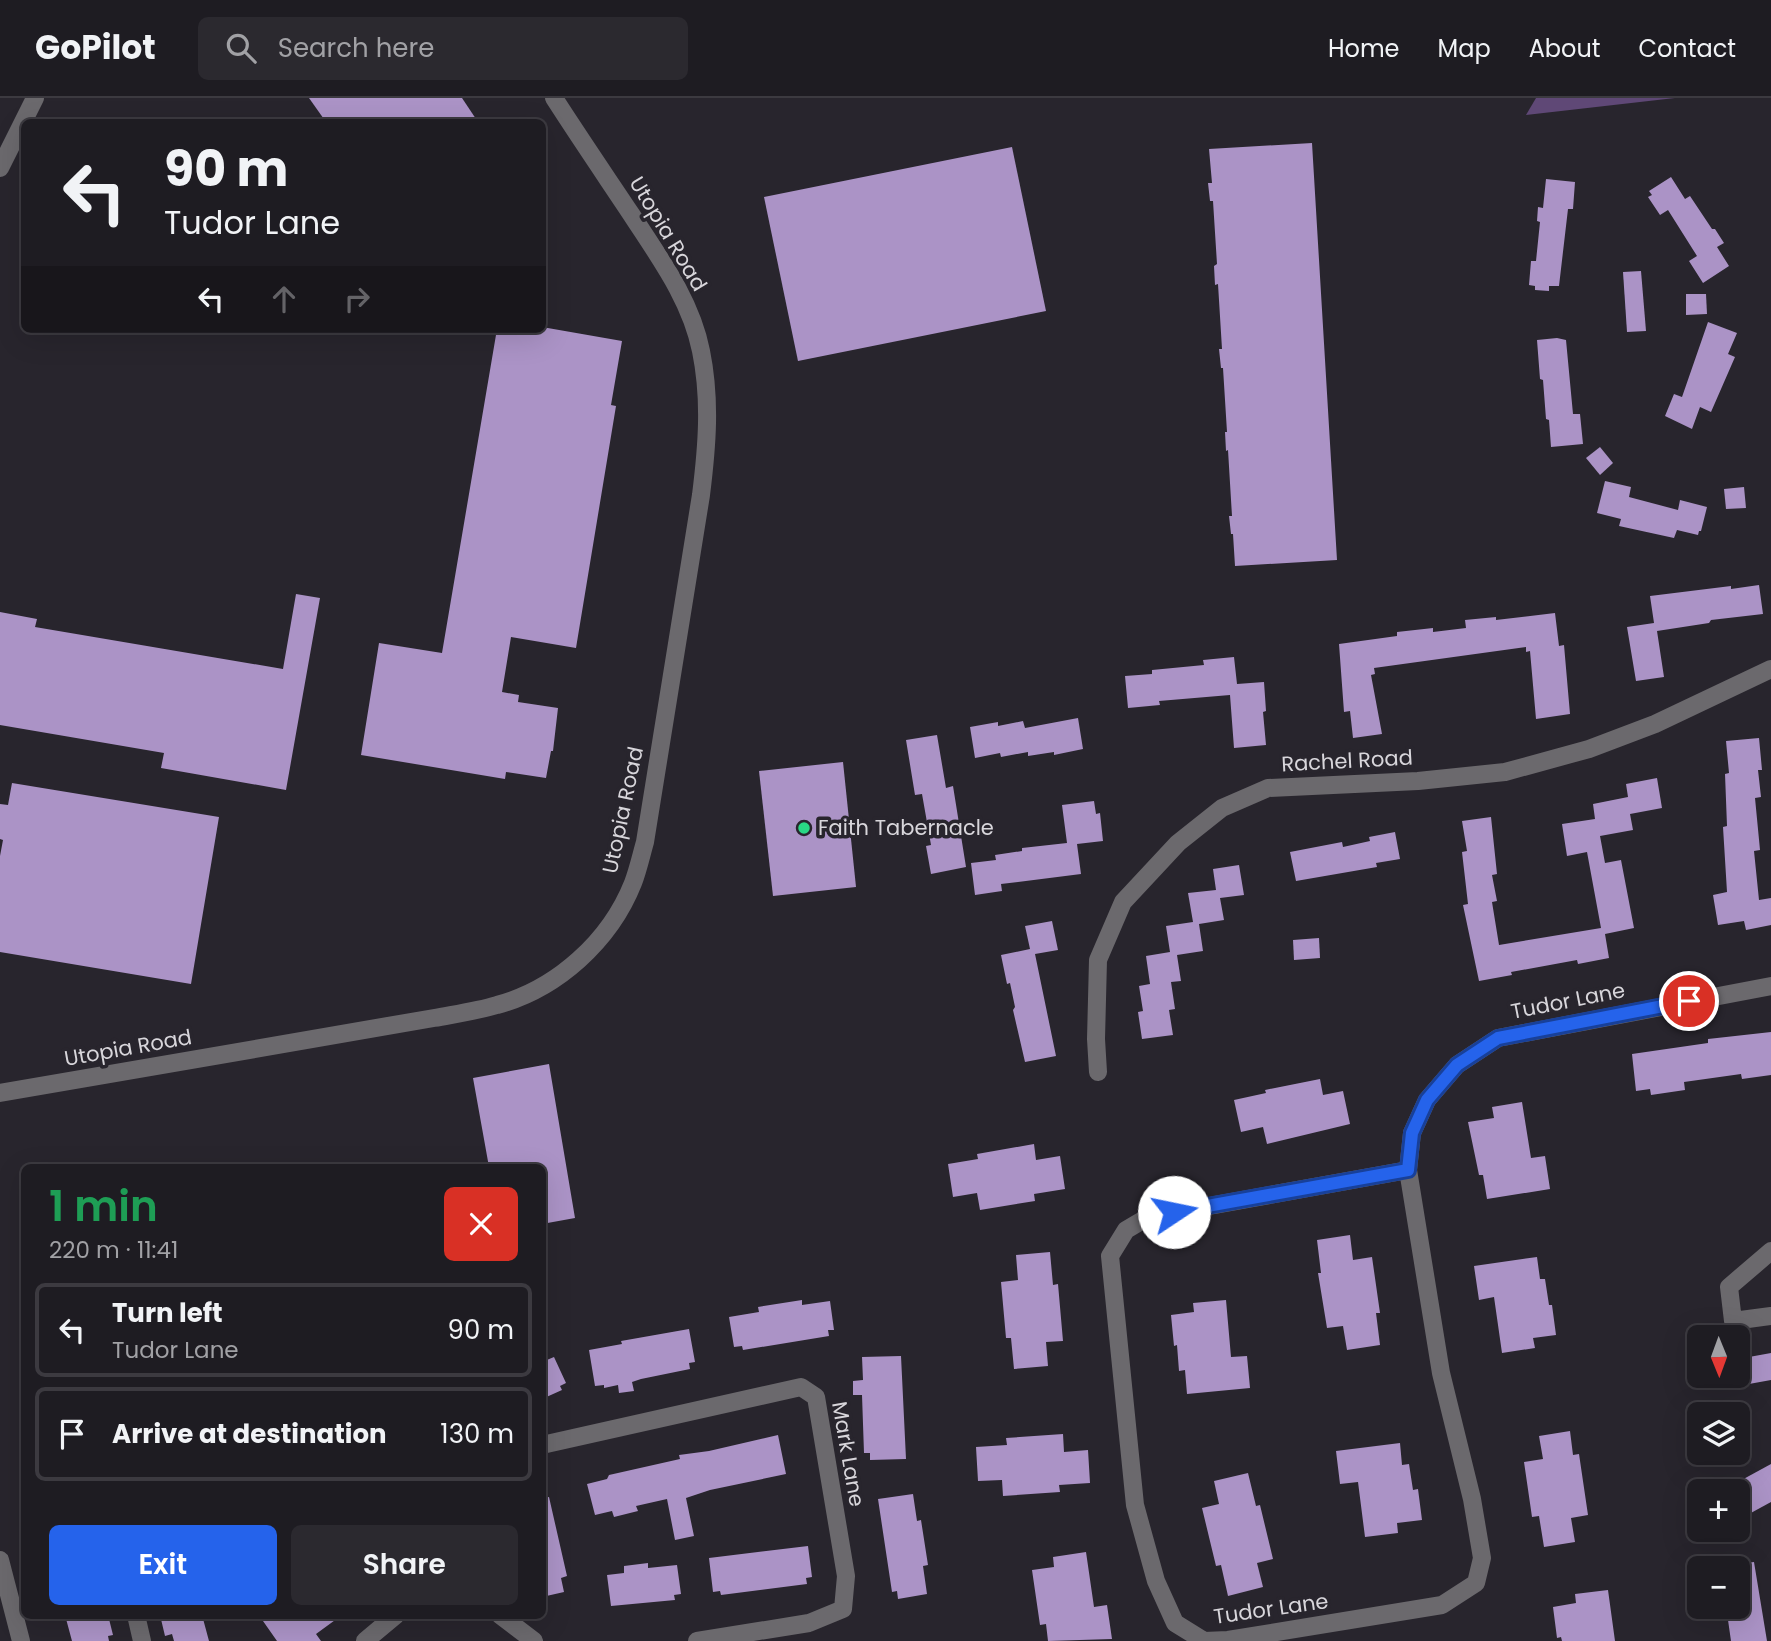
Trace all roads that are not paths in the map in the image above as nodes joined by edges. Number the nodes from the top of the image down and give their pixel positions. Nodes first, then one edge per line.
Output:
1 (35, 98) edge
2 (554, 98) edge
3 (24, 119) edge
4 (21, 126) edge
5 (0, 168) edge
6 (1771, 669) edge
7 (1771, 986) edge
8 (1098, 1072) dead end
9 (0, 1093) edge
10 (1408, 1170) junction
11 (1771, 1251) edge
12 (1771, 1316) edge
13 (546, 1444) edge
14 (0, 1560) edge
15 (5, 1595) edge
16 (137, 1619) edge
17 (391, 1619) edge
18 (505, 1619) edge
19 (21, 1641) edge
20 (142, 1641) edge
21 (365, 1641) edge
22 (534, 1641) edge
23 (697, 1641) edge

1 - 3 street
2 - 9 street, Utopia Road
4 - 5 street
6 - 8 street, Rachel Road
7 - 10 street, Tudor Lane
10 - 10 street, Tudor Lane
11 - 12 street
13 - 23 street, Mark Lane
14 - 15 street
15 - 19 street
16 - 20 street
17 - 21 street
18 - 22 street

